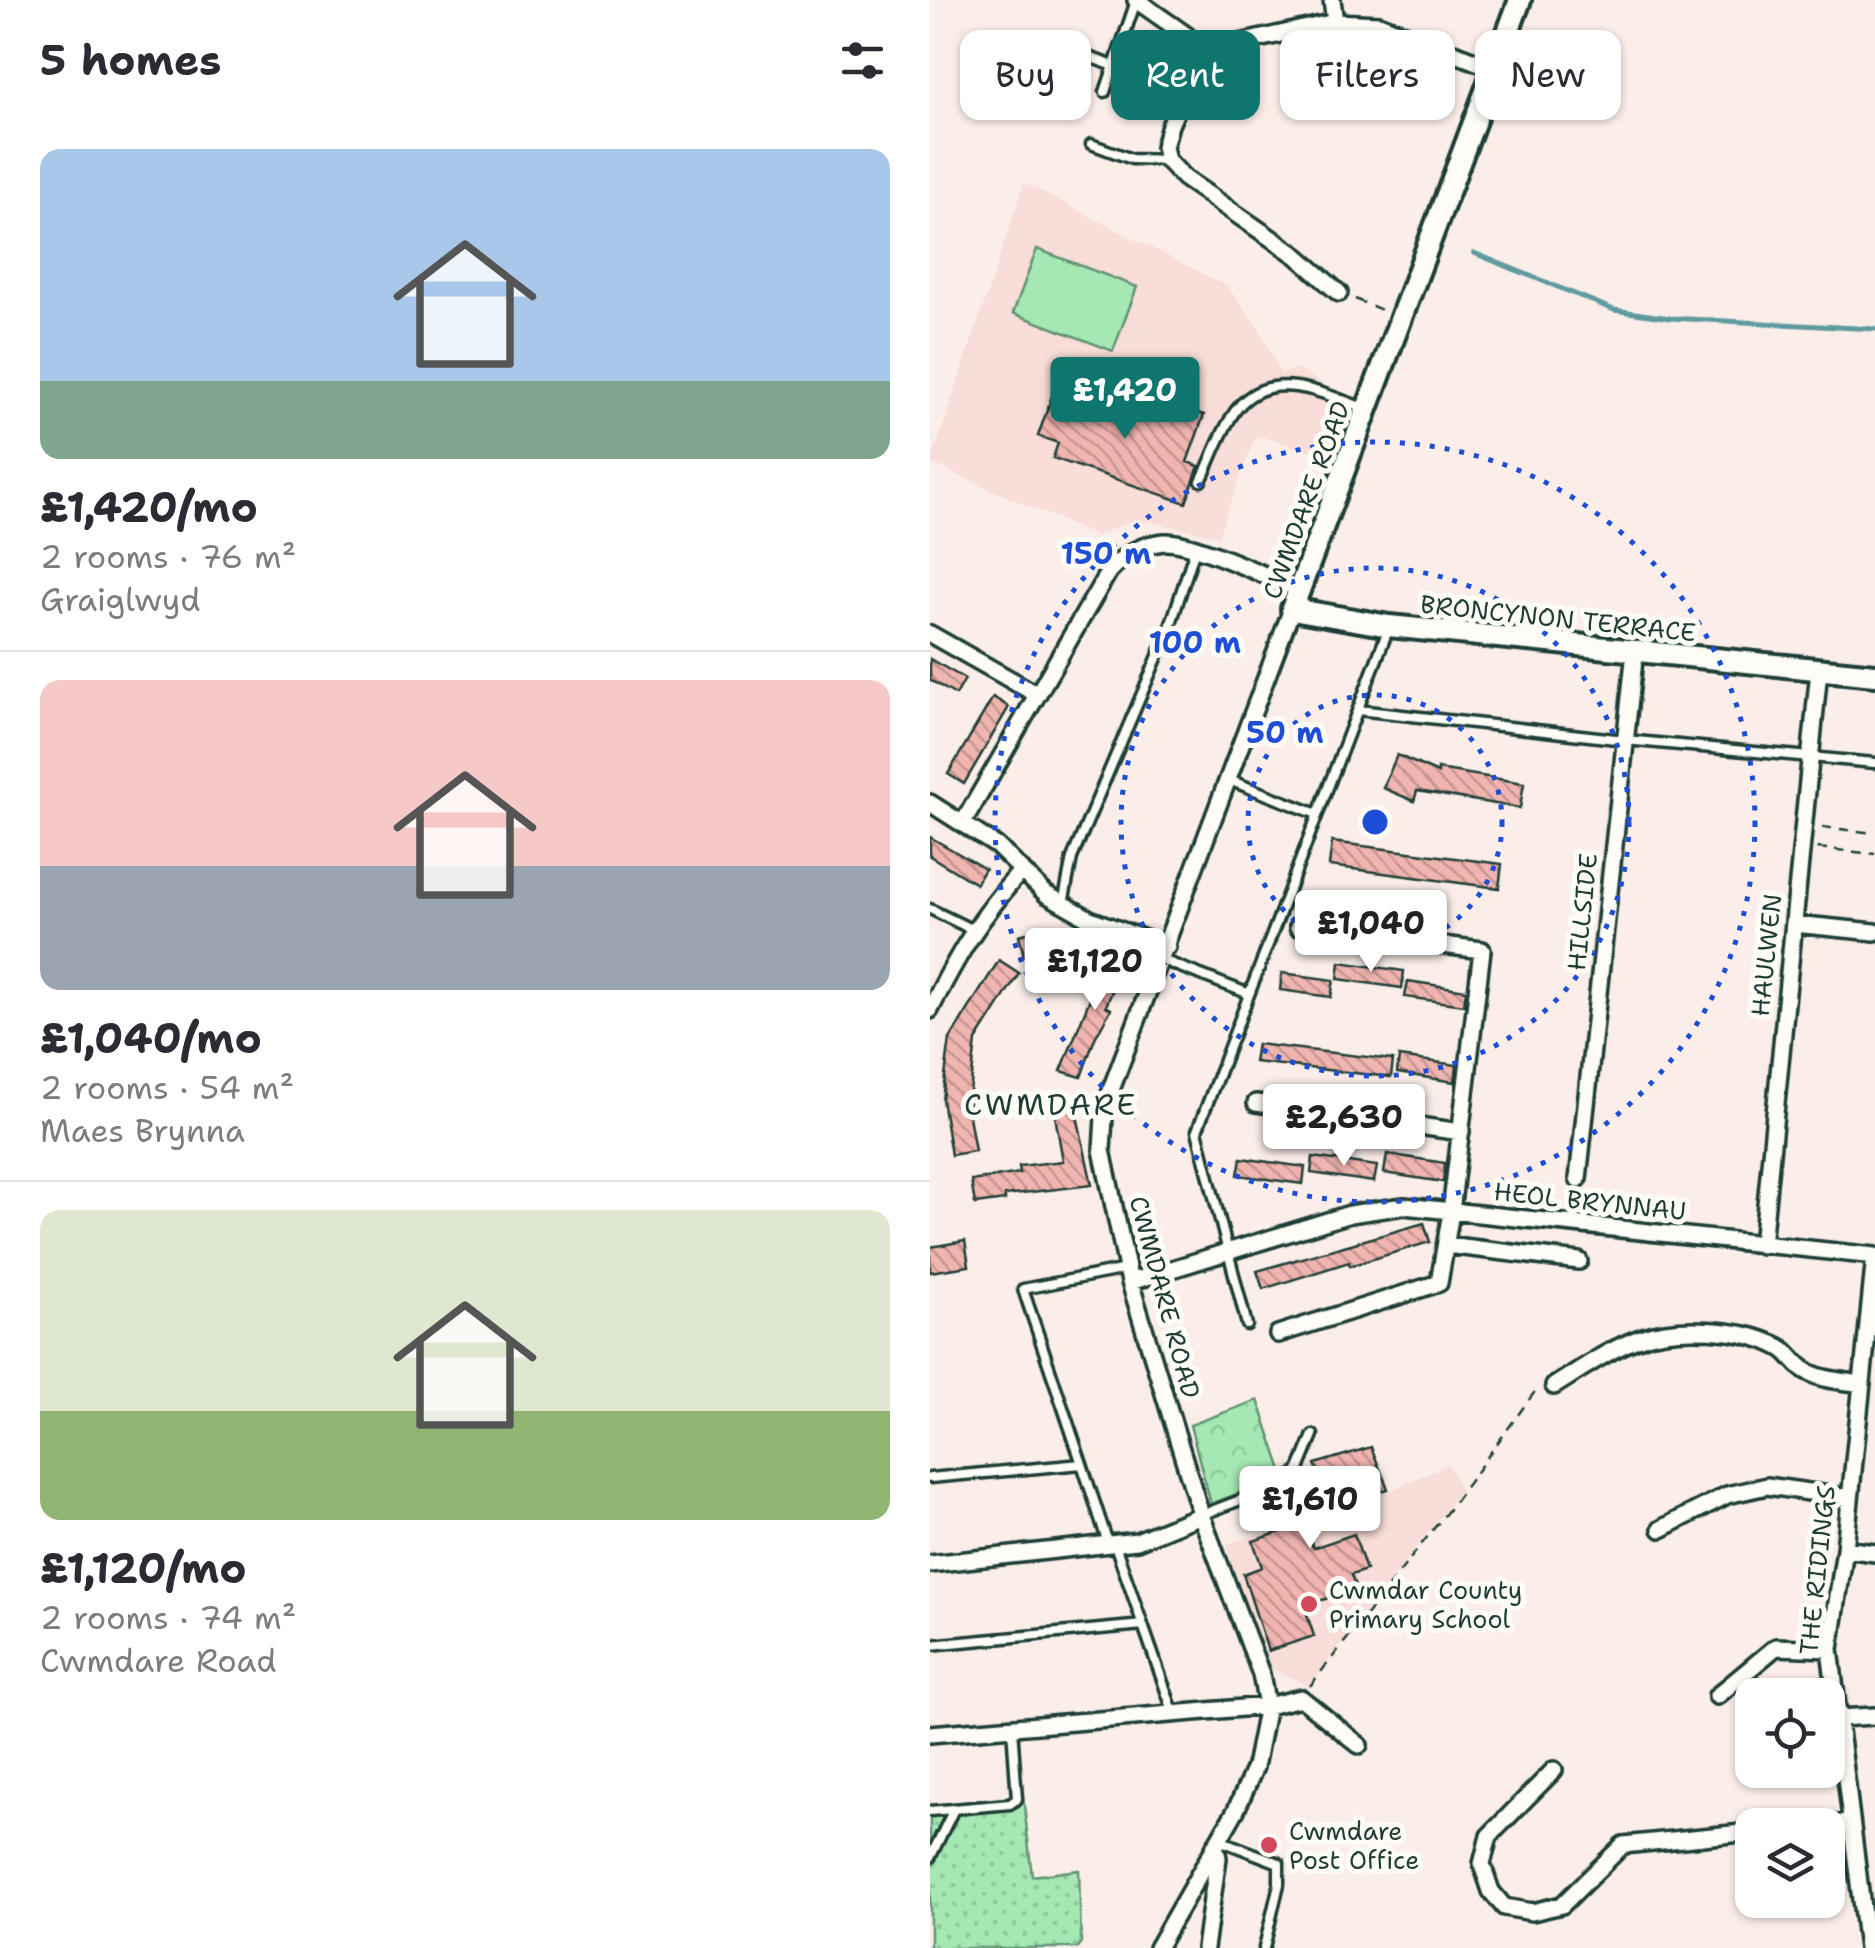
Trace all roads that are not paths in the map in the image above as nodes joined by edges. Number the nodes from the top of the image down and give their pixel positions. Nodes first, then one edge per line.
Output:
1 (1332, 0) edge
2 (1520, 0) edge
3 (1142, 2) edge
4 (1336, 22) junction
5 (1130, 30) edge
6 (1177, 30) edge
7 (1395, 30) edge
8 (1509, 30) edge
9 (1260, 39) edge
10 (1111, 75) edge
11 (1105, 92) dead end
12 (1172, 120) edge
13 (1476, 120) edge
14 (1091, 144) dead end
15 (1167, 160) junction
16 (1339, 293) road end
17 (1366, 410) junction
18 (1201, 481) dead end
19 (1196, 549) junction
20 (1295, 599) junction
21 (1389, 626) junction
22 (930, 634) edge
23 (1635, 651) junction
24 (1819, 670) junction
25 (1875, 675) edge
26 (1036, 694) junction
27 (1358, 710) junction
28 (1626, 740) junction
29 (1810, 758) junction
30 (1875, 763) edge
31 (1228, 780) junction
32 (930, 803) edge
33 (1318, 814) junction
34 (964, 822) junction
35 (1022, 870) junction
36 (1063, 904) junction
37 (930, 909) edge
38 (1794, 924) junction
39 (1298, 928) dead end
40 (973, 930) junction
41 (1875, 932) edge
42 (1165, 954) junction
43 (1247, 993) junction
44 (930, 1010) edge
45 (1256, 1103) dead end
46 (1461, 1132) junction
47 (1578, 1178) dead end
48 (1452, 1212) junction
49 (1446, 1245) junction
50 (1762, 1245) junction
51 (1226, 1250) junction
52 (1875, 1256) edge
53 (1578, 1261) dead end
54 (1129, 1276) junction
55 (1246, 1325) dead end
56 (1278, 1334) dead end
57 (1862, 1384) junction
58 (1554, 1386) road end
59 (1312, 1435) dead end
60 (1082, 1464) junction
61 (930, 1478) edge
62 (1850, 1498) junction
63 (1200, 1514) junction
64 (1661, 1529) dead end
65 (1112, 1545) junction
66 (1845, 1550) junction
67 (1875, 1554) edge
68 (930, 1564) edge
69 (1143, 1625) junction
70 (930, 1645) edge
71 (1830, 1649) junction
72 (1833, 1678) edge
73 (1717, 1696) dead end
74 (1268, 1706) junction
75 (1174, 1714) junction
76 (1875, 1716) edge
77 (1845, 1718) edge
78 (1012, 1728) junction
79 (930, 1734) edge
80 (1359, 1746) dead end
81 (1554, 1770) dead end
82 (1845, 1782) edge
83 (954, 1808) junction
84 (930, 1811) edge
85 (1850, 1822) junction
86 (1845, 1823) edge
87 (1735, 1834) edge
88 (1217, 1842) junction
89 (930, 1858) edge
90 (1875, 1878) edge
91 (1858, 1879) junction
92 (1157, 1948) edge
93 (1205, 1948) edge
94 (1264, 1948) edge
95 (1867, 1948) edge

1 - 4 street
2 - 8 street, CWMDARE ROAD
3 - 5 lane
3 - 6 street
4 - 7 street
4 - 9 street
10 - 11 lane
12 - 15 street
13 - 17 street, CWMDARE ROAD
14 - 15 lane
15 - 16 street
17 - 18 lane
17 - 20 street, CWMDARE ROAD
19 - 20 street
19 - 26 street
19 - 36 lane
20 - 21 street, BRONCYNON TERRACE
20 - 31 street, CWMDARE ROAD
21 - 23 street, BRONCYNON TERRACE
21 - 27 lane
22 - 26 street
23 - 24 street, BRONCYNON TERRACE
23 - 28 street, HILLSIDE
24 - 25 street, BRONCYNON TERRACE
24 - 29 street, HAULWEN
26 - 34 street
27 - 28 lane
27 - 33 lane
28 - 29 lane
28 - 47 street, HILLSIDE
29 - 30 lane
29 - 38 street, HAULWEN
31 - 33 lane
31 - 42 street, CWMDARE ROAD
32 - 34 street
33 - 43 lane
34 - 35 street
35 - 36 street
35 - 40 street
36 - 42 street
37 - 40 lane
38 - 41 street
38 - 50 street, HAULWEN
39 - 46 street
40 - 44 street
42 - 43 lane
42 - 54 street, CWMDARE ROAD
43 - 51 lane
45 - 46 street
46 - 48 street
48 - 49 street
48 - 50 street, HEOL BRYNNAU
48 - 51 street, HEOL BRYNNAU
49 - 53 street
49 - 56 street
50 - 52 street, HEOL BRYNNAU
51 - 54 street, HEOL BRYNNAU
51 - 55 lane
52 - 57 street, THE RIDINGS
54 - 60 lane
54 - 63 street, CWMDARE ROAD
57 - 58 street
57 - 62 street, THE RIDINGS
59 - 63 lane
60 - 61 lane
60 - 65 lane
62 - 64 street
62 - 66 street, THE RIDINGS
63 - 65 street
63 - 74 street, CWMDARE ROAD
65 - 68 street
65 - 69 lane
66 - 67 street
66 - 71 street, THE RIDINGS
69 - 70 lane
69 - 75 lane
71 - 72 street, THE RIDINGS
71 - 73 street
74 - 75 street
74 - 80 street
74 - 88 street
75 - 78 street
76 - 77 street
78 - 79 street
78 - 83 lane
81 - 87 street
82 - 85 street, THE RIDINGS
83 - 84 lane
83 - 89 lane
85 - 86 street
85 - 91 street, THE RIDINGS
88 - 92 street
88 - 93 street
88 - 94 lane
90 - 91 street
91 - 95 street, THE RIDINGS

